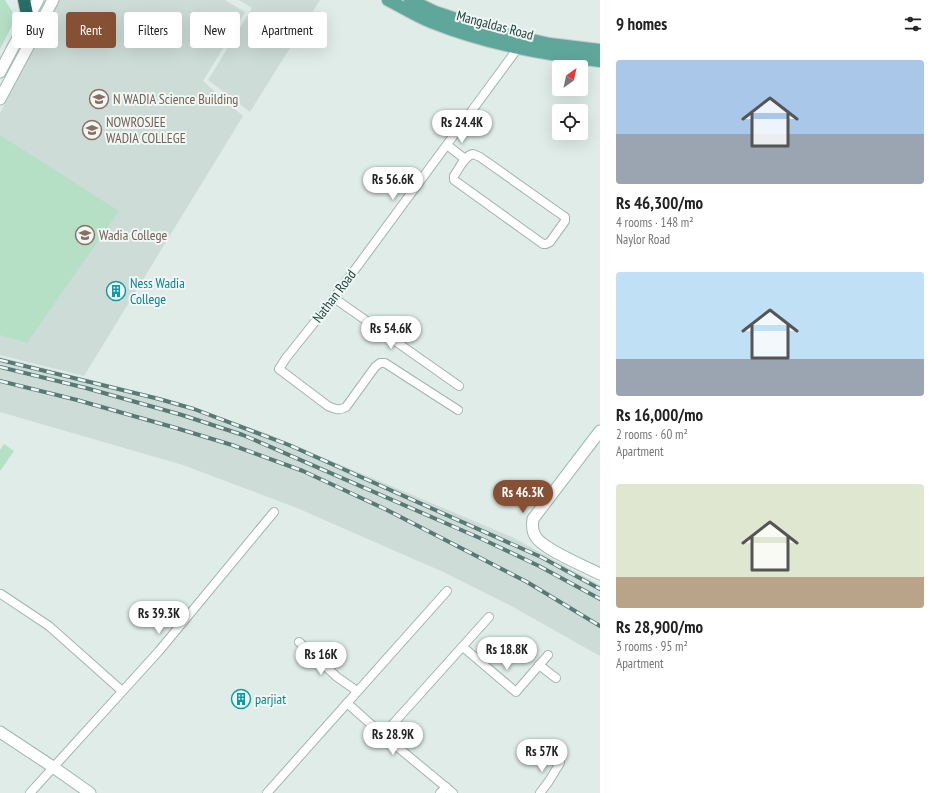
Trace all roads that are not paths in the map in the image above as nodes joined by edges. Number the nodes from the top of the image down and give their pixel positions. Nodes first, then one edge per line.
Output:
1 (24, 0) edge
2 (38, 0) edge
3 (53, 0) edge
4 (388, 0) edge
5 (410, 0) edge
6 (27, 12) edge
7 (32, 12) edge
8 (519, 43) junction
9 (13, 48) edge
10 (600, 50) edge
11 (600, 61) edge
12 (0, 72) edge
13 (0, 99) edge
14 (447, 145) junction
15 (466, 158) junction
16 (334, 298) junction
17 (459, 386) dead end
18 (458, 410) dead end
19 (600, 432) edge
20 (274, 512) dead end
21 (600, 574) edge
22 (446, 591) dead end
23 (1, 594) dead end
24 (489, 617) dead end
25 (299, 642) dead end
26 (463, 647) junction
27 (548, 655) dead end
28 (539, 665) junction
29 (556, 678) dead end
30 (122, 691) junction
31 (358, 691) junction
32 (347, 703) junction
33 (0, 732) edge
34 (383, 735) junction
35 (560, 763) dead end
36 (53, 767) junction
37 (443, 790) edge
38 (30, 793) edge
39 (90, 793) edge
40 (267, 793) edge
41 (453, 793) edge
42 (540, 793) edge

1 - 6 highway
2 - 7 street
3 - 13 street
4 - 8 main road, Mangaldas Road
5 - 8 main road, Mangaldas Road
8 - 10 main road, Mangaldas Road
8 - 11 main road, Mangaldas Road
8 - 14 street, Nathan Road
9 - 12 street
14 - 15 street
14 - 16 street, Nathan Road
15 - 15 street
16 - 17 street
16 - 18 street, Nathan Road
19 - 21 street
20 - 30 street
22 - 31 street
23 - 30 street
24 - 26 street
25 - 31 street
26 - 28 street
26 - 34 street
27 - 28 street
28 - 29 street
30 - 36 street
31 - 32 street
32 - 34 street
32 - 40 street
33 - 36 street
34 - 37 street
35 - 42 street
36 - 38 street
36 - 39 street
37 - 41 street

